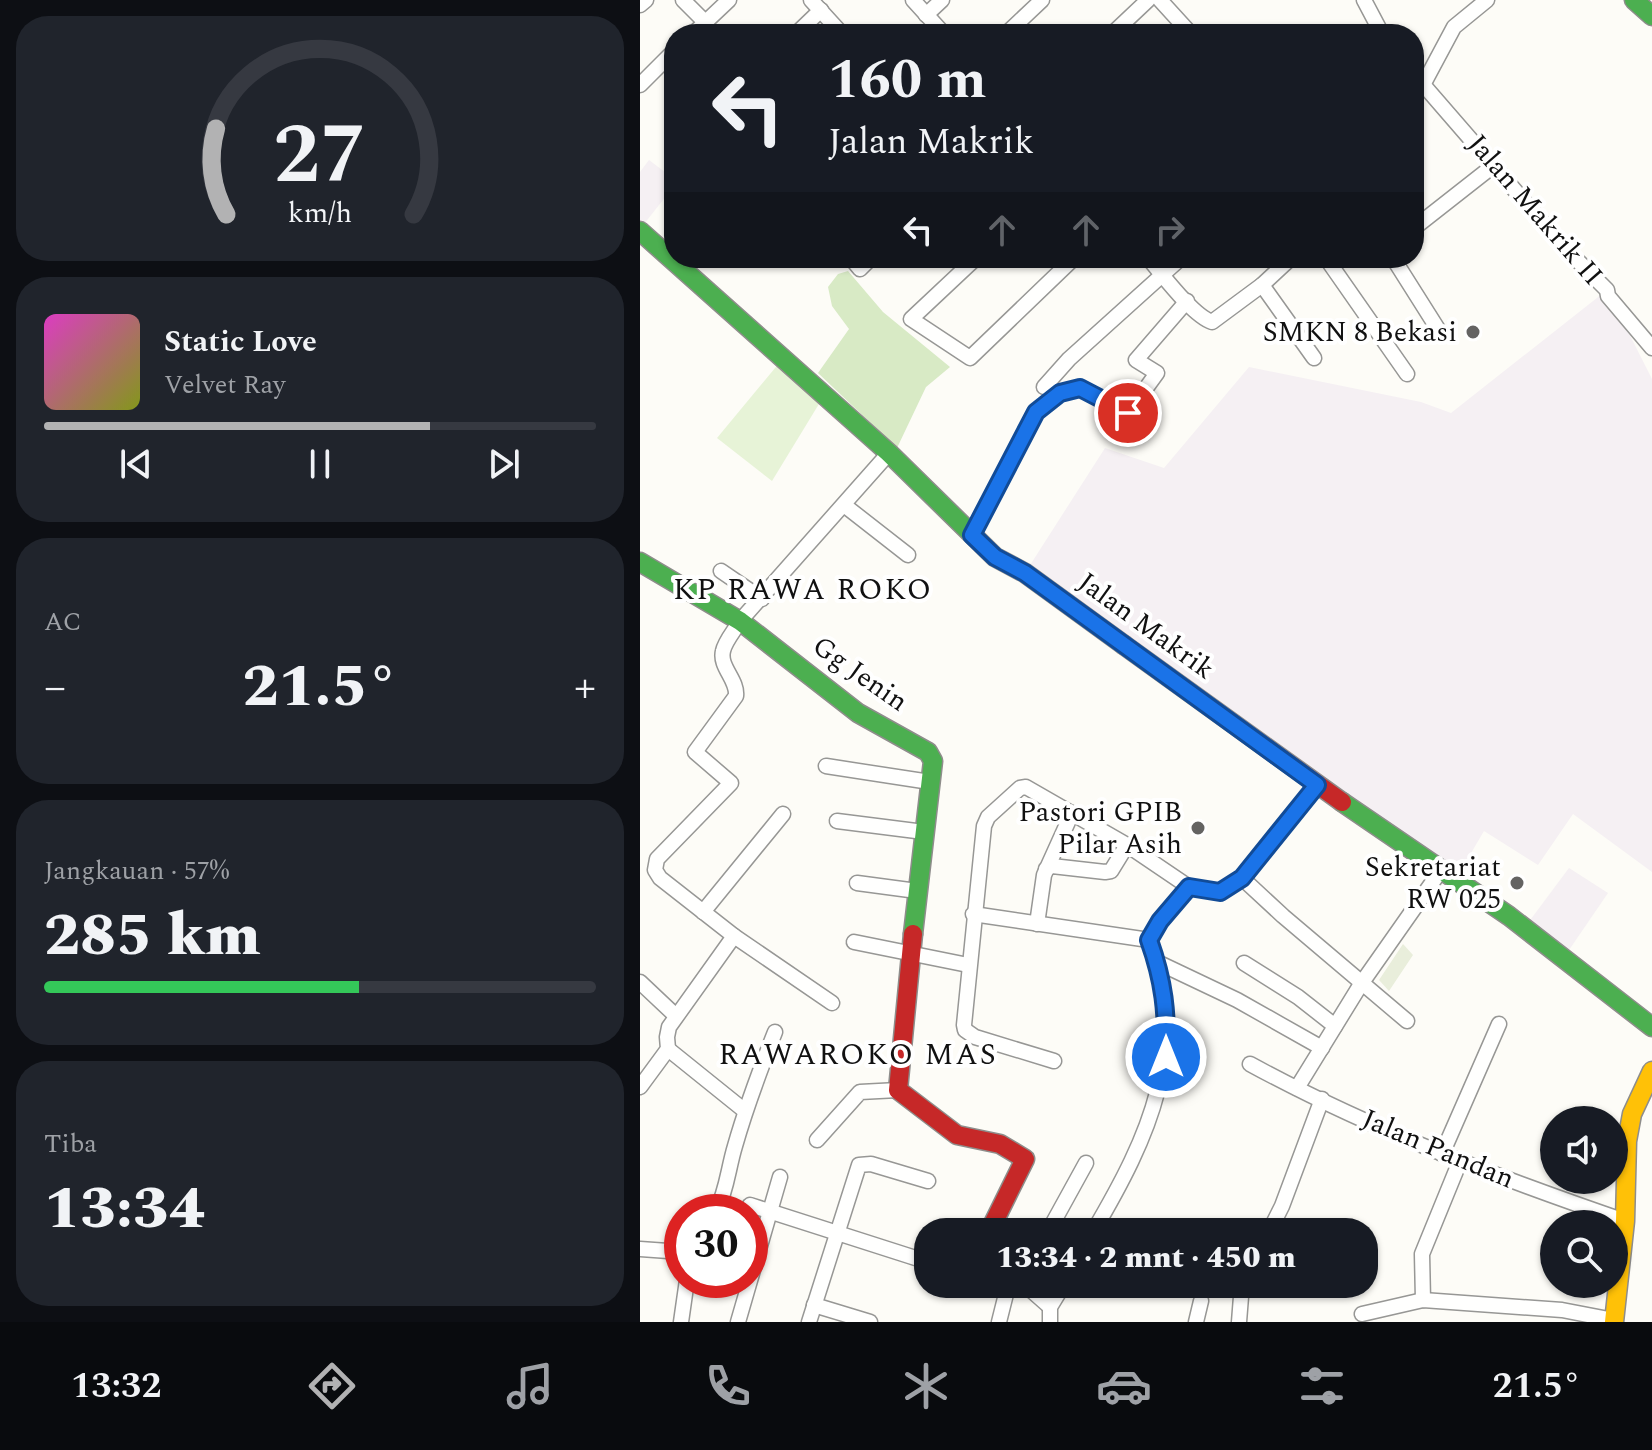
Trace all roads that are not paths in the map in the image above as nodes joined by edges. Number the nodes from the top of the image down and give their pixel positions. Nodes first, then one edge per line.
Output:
1 (646, 0) edge
2 (683, 0) edge
3 (729, 0) edge
4 (913, 0) edge
5 (942, 0) edge
6 (1042, 0) edge
7 (1148, 0) edge
8 (1160, 0) edge
9 (1364, 0) edge
10 (1487, 0) edge
11 (1634, 0) edge
12 (640, 5) edge
13 (816, 5) edge
14 (926, 15) junction
15 (1652, 16) edge
16 (705, 22) joint
17 (803, 24) edge
18 (833, 24) edge
19 (935, 24) edge
20 (1017, 24) edge
21 (1123, 24) edge
22 (1182, 24) edge
23 (1377, 24) edge
24 (664, 61) edge
25 (1424, 72) edge
26 (640, 85) edge
27 (1424, 86) edge
28 (1493, 166) junction
29 (1424, 220) edge
30 (640, 231) edge
31 (664, 246) edge
32 (689, 268) edge
33 (965, 268) edge
34 (1064, 268) edge
35 (1157, 268) edge
36 (1170, 268) edge
37 (1280, 268) edge
38 (1333, 268) edge
39 (1399, 268) edge
40 (1163, 275) junction
41 (1262, 285) junction
42 (1187, 301) junction
43 (1441, 334) dead end
44 (1652, 348) edge
45 (1314, 358) dead end
46 (1407, 374) dead end
47 (1044, 387) dead end
48 (889, 453) junction
49 (844, 505) junction
50 (972, 535) junction
51 (908, 555) dead end
52 (640, 562) edge
53 (721, 571) dead end
54 (762, 599) junction
55 (740, 621) junction
56 (826, 766) dead end
57 (930, 782) junction
58 (1317, 785) junction
59 (1072, 813) junction
60 (783, 814) dead end
61 (837, 821) dead end
62 (924, 832) junction
63 (1127, 845) junction
64 (1046, 869) junction
65 (1441, 870) junction
66 (1242, 878) junction
67 (857, 883) dead end
68 (1189, 887) junction
69 (917, 891) junction
70 (703, 912) junction
71 (973, 914) junction
72 (1037, 924) junction
73 (734, 936) junction
74 (1149, 940) junction
75 (854, 942) dead end
76 (911, 952) junction
77 (1157, 962) junction
78 (1244, 963) dead end
79 (968, 965) junction
80 (640, 982) edge
81 (1361, 984) junction
82 (832, 1003) dead end
83 (676, 1016) junction
84 (1407, 1021) dead end
85 (1499, 1024) dead end
86 (1335, 1026) junction
87 (1652, 1027) edge
88 (775, 1032) dead end
89 (1322, 1048) junction
90 (668, 1049) junction
91 (1054, 1061) dead end
92 (1250, 1064) dead end
93 (1652, 1071) edge
94 (640, 1087) edge
95 (1297, 1088) junction
96 (898, 1090) junction
97 (1322, 1099) junction
98 (745, 1111) junction
99 (817, 1140) dead end
100 (1442, 1154) junction
101 (1460, 1161) junction
102 (1086, 1163) dead end
103 (780, 1177) dead end
104 (928, 1181) dead end
105 (725, 1194) edge
106 (1595, 1210) edge
107 (1625, 1210) edge
108 (770, 1211) junction
109 (996, 1218) edge
110 (1056, 1218) edge
111 (1100, 1218) edge
112 (1276, 1218) edge
113 (837, 1233) junction
114 (640, 1249) edge
115 (664, 1251) edge
116 (914, 1258) edge
117 (684, 1298) edge
118 (1005, 1298) edge
119 (1036, 1298) edge
120 (1241, 1298) edge
121 (1617, 1298) edge
122 (1423, 1300) junction
123 (1201, 1301) dead end
124 (814, 1305) junction
125 (1050, 1314) edge
126 (1362, 1314) dead end
127 (1561, 1316) edge
128 (1614, 1321) edge
129 (681, 1322) edge
130 (738, 1322) edge
131 (809, 1322) edge
132 (870, 1322) edge
133 (999, 1322) edge
134 (1196, 1322) edge
135 (1239, 1322) edge

1 - 12 street
2 - 16 street
3 - 16 street
4 - 14 street
5 - 14 street
6 - 20 street
7 - 21 street
8 - 22 street
9 - 23 street
10 - 25 street
11 - 15 street
13 - 17 street
13 - 18 street
14 - 19 street
24 - 26 street
27 - 28 street, Jalan Makrik II
28 - 29 street
28 - 44 street, Jalan Makrik II
30 - 31 street, Jalan Makrik
32 - 48 street, Jalan Makrik
33 - 34 street
35 - 40 street
36 - 40 street
37 - 41 street
38 - 46 street
39 - 43 street
40 - 42 street
40 - 47 street
41 - 42 street
41 - 45 street
42 - 50 street
48 - 49 street
48 - 50 street, Jalan Makrik
49 - 51 street
49 - 54 street
50 - 58 street, Jalan Makrik
52 - 55 street, Gg Jenin
53 - 54 street
54 - 55 street
55 - 57 street, Gg Jenin
55 - 70 street
56 - 57 street
57 - 62 street
58 - 65 street, Jalan Makrik
58 - 66 street
59 - 63 street
59 - 64 street
59 - 71 street
60 - 70 street
61 - 62 street
62 - 69 street
63 - 64 street
63 - 68 street
64 - 72 street
65 - 81 street
65 - 87 street, Jalan Makrik
66 - 68 street
66 - 81 street
67 - 69 street
68 - 74 street
69 - 76 street
70 - 73 street
71 - 72 street
71 - 79 street
72 - 74 street
73 - 82 street
73 - 83 street
74 - 77 street
75 - 76 street
76 - 79 street
76 - 96 street
77 - 89 street
77 - 111 street
78 - 86 street
79 - 91 street
80 - 83 street
81 - 84 street
81 - 86 street
83 - 90 street
85 - 100 street
86 - 89 street
88 - 98 street
89 - 95 street
90 - 94 street
90 - 98 street
92 - 95 street, Jalan Pandan
93 - 107 street
95 - 97 street, Jalan Pandan
96 - 99 street
96 - 109 street
97 - 100 street, Jalan Pandan
97 - 112 street
98 - 105 street
100 - 101 street, Jalan Pandan
101 - 106 street, Jalan Pandan
101 - 122 street
102 - 110 street
103 - 108 street
104 - 113 street
108 - 113 street
108 - 130 street
113 - 116 street
113 - 124 street
114 - 115 street
117 - 129 street
118 - 133 street
119 - 125 street
120 - 135 street
121 - 128 street
122 - 126 street
122 - 127 street
123 - 134 street
124 - 131 street
124 - 132 street
127 - 128 street

